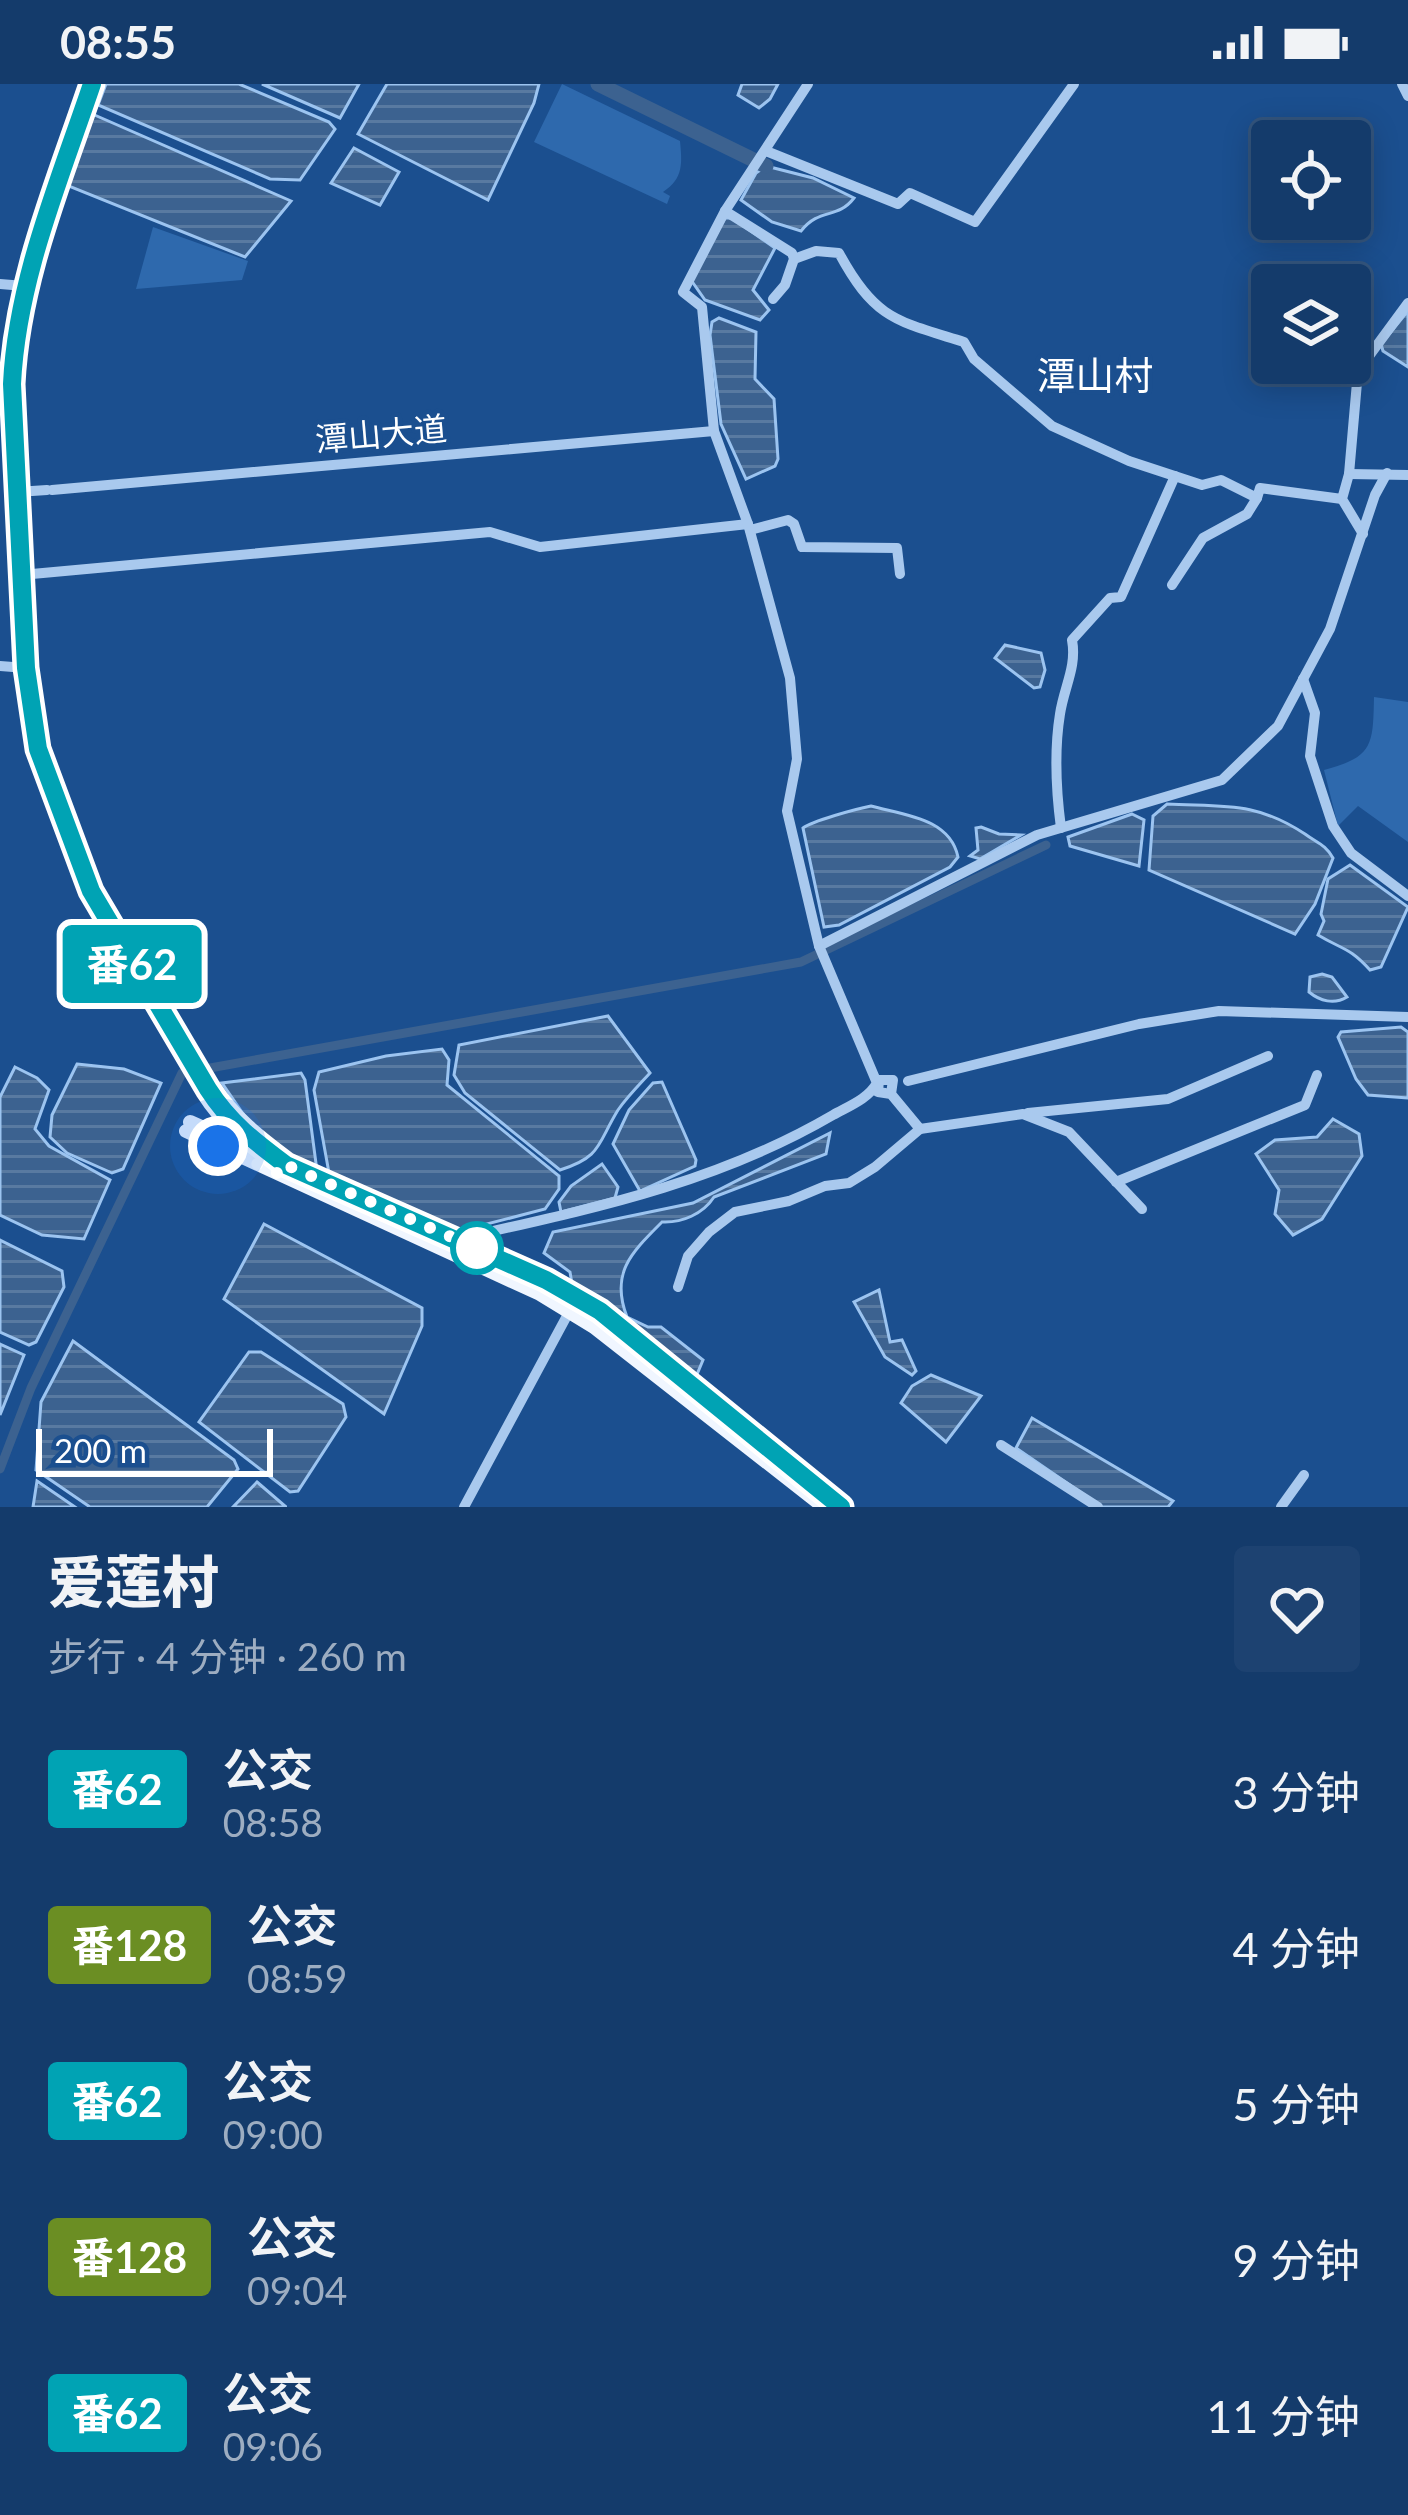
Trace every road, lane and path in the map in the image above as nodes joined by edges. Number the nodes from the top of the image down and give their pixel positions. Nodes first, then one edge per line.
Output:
1 (92, 84) edge
2 (808, 84) edge
3 (1074, 84) edge
4 (1402, 84) edge
5 (1408, 96) edge
6 (761, 159) junction
7 (725, 211) junction
8 (794, 259) junction
9 (0, 284) edge
10 (24, 286) junction
11 (772, 299) dead end
12 (1408, 303) edge
13 (714, 431) junction
14 (1388, 473) junction
15 (1349, 474) junction
16 (1408, 475) edge
17 (1174, 476) junction
18 (17, 492) junction
19 (1257, 498) junction
20 (1342, 500) junction
21 (749, 527) junction
22 (1364, 534) junction
23 (900, 574) dead end
24 (21, 575) junction
25 (1172, 585) dead end
26 (0, 666) edge
27 (26, 668) junction
28 (1303, 679) junction
29 (1061, 828) junction
30 (1408, 896) edge
31 (819, 946) junction
32 (1408, 1017) edge
33 (1268, 1056) dead end
34 (1317, 1076) dead end
35 (885, 1084) junction
36 (1023, 1114) junction
37 (188, 1126) dead end
38 (920, 1129) junction
39 (284, 1170) junction
40 (1116, 1182) junction
41 (1142, 1209) dead end
42 (458, 1239) junction
43 (678, 1287) dead end
44 (569, 1312) junction
45 (1001, 1444) dead end
46 (1304, 1475) dead end
47 (464, 1507) edge
48 (824, 1507) edge
49 (841, 1507) edge
50 (1098, 1507) edge
51 (1281, 1507) edge

1 - 10 main road
2 - 6 street
3 - 6 street
4 - 5 street
6 - 7 street
7 - 8 street
7 - 13 street
8 - 11 street
8 - 17 street
9 - 10 street
10 - 18 main road
12 - 15 street
13 - 18 street, 潭山大道
13 - 21 street
14 - 15 street
14 - 16 street
14 - 22 street
15 - 20 street
17 - 19 street
17 - 29 street
18 - 24 main road
19 - 20 street
19 - 25 street
20 - 22 street
21 - 23 street
21 - 24 street
21 - 31 street
22 - 28 street
24 - 27 main road
26 - 27 street
27 - 39 main road
28 - 29 street
28 - 30 street
29 - 31 street
31 - 35 street
32 - 35 street
33 - 36 street
34 - 40 street
35 - 38 street
35 - 42 street
36 - 38 street
36 - 40 street
37 - 39 main road
38 - 43 street
39 - 42 main road
39 - 44 main road
40 - 41 street
42 - 49 main road
44 - 47 street
44 - 48 main road
45 - 50 street
46 - 51 street

